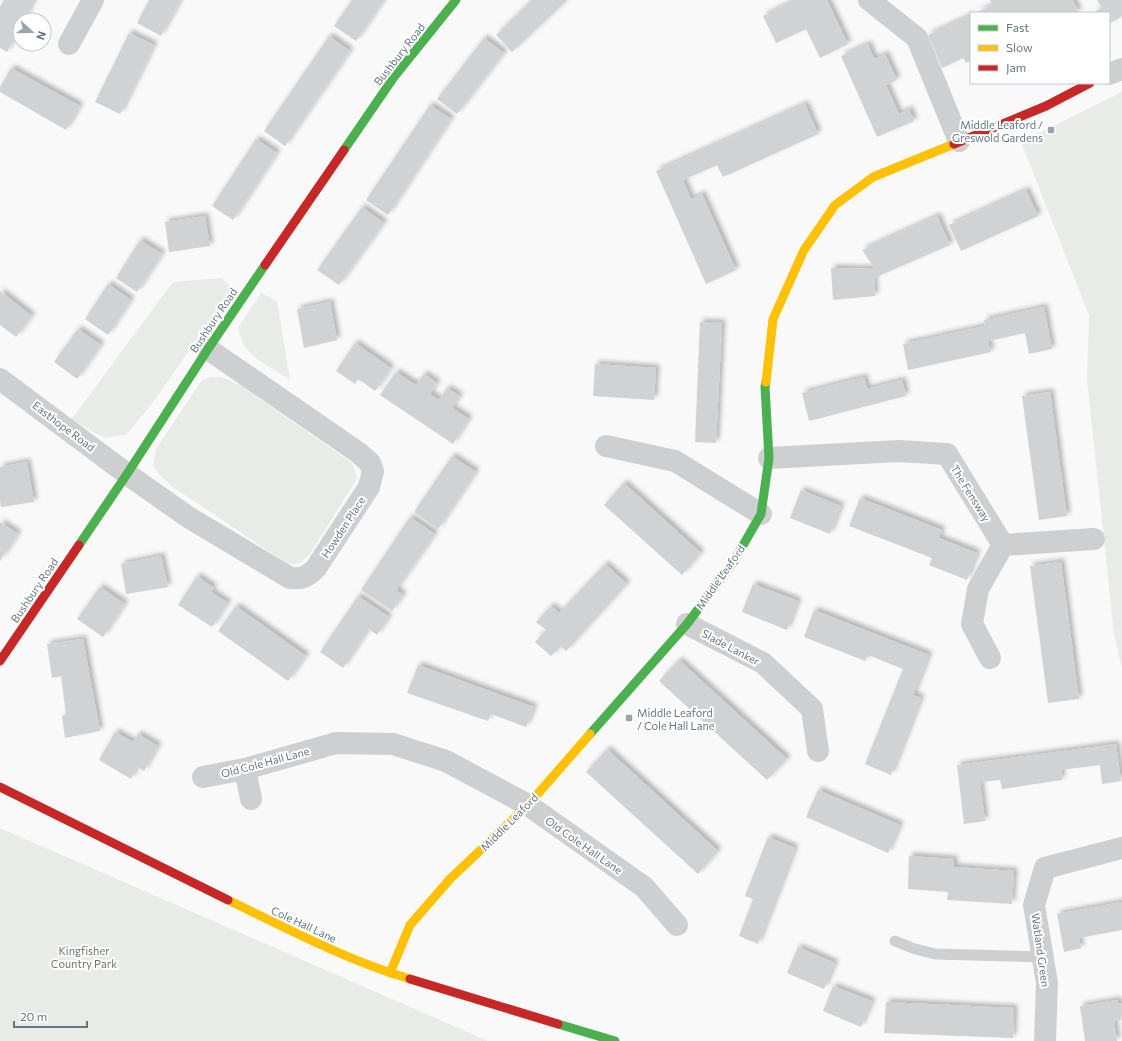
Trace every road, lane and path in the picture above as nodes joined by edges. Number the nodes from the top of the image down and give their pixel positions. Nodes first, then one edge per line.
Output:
1 (93, 0) edge
2 (456, 0) edge
3 (869, 0) edge
4 (70, 44) dead end
5 (1122, 68) edge
6 (1110, 74) edge
7 (1088, 84) edge
8 (959, 141) junction
9 (208, 349) junction
10 (0, 380) edge
11 (606, 446) dead end
12 (769, 458) junction
13 (127, 474) junction
14 (761, 514) junction
15 (1094, 539) dead end
16 (1003, 545) junction
17 (687, 624) junction
18 (990, 658) dead end
19 (0, 660) edge
20 (818, 751) dead end
21 (245, 770) junction
22 (203, 777) dead end
23 (0, 787) edge
24 (251, 800) dead end
25 (528, 805) junction
26 (1122, 848) edge
27 (677, 925) dead end
28 (895, 941) dead end
29 (1042, 957) junction
30 (390, 973) junction
31 (615, 1041) edge
32 (1045, 1041) edge

1 - 4 street
2 - 9 street, Bushbury Road
3 - 8 street
5 - 6 street
7 - 8 street, Middle Leaford
8 - 12 street, Middle Leaford
9 - 13 street, Bushbury Road
9 - 13 street, Howden Place
10 - 13 street, Easthope Road
11 - 14 street
12 - 14 street, Middle Leaford
12 - 16 street, The Fensway
13 - 19 street, Bushbury Road
14 - 17 street, Middle Leaford
15 - 16 street
16 - 18 street
17 - 20 street, Slade Lanker
17 - 25 street, Middle Leaford
21 - 22 street, Old Cole Hall Lane
21 - 24 street
21 - 25 street, Old Cole Hall Lane
23 - 30 street, Cole Hall Lane
25 - 27 street, Old Cole Hall Lane
25 - 30 street, Middle Leaford
26 - 29 street, Watland Green
28 - 29 lane
29 - 32 street, Watland Green
30 - 31 street, Cole Hall Lane

